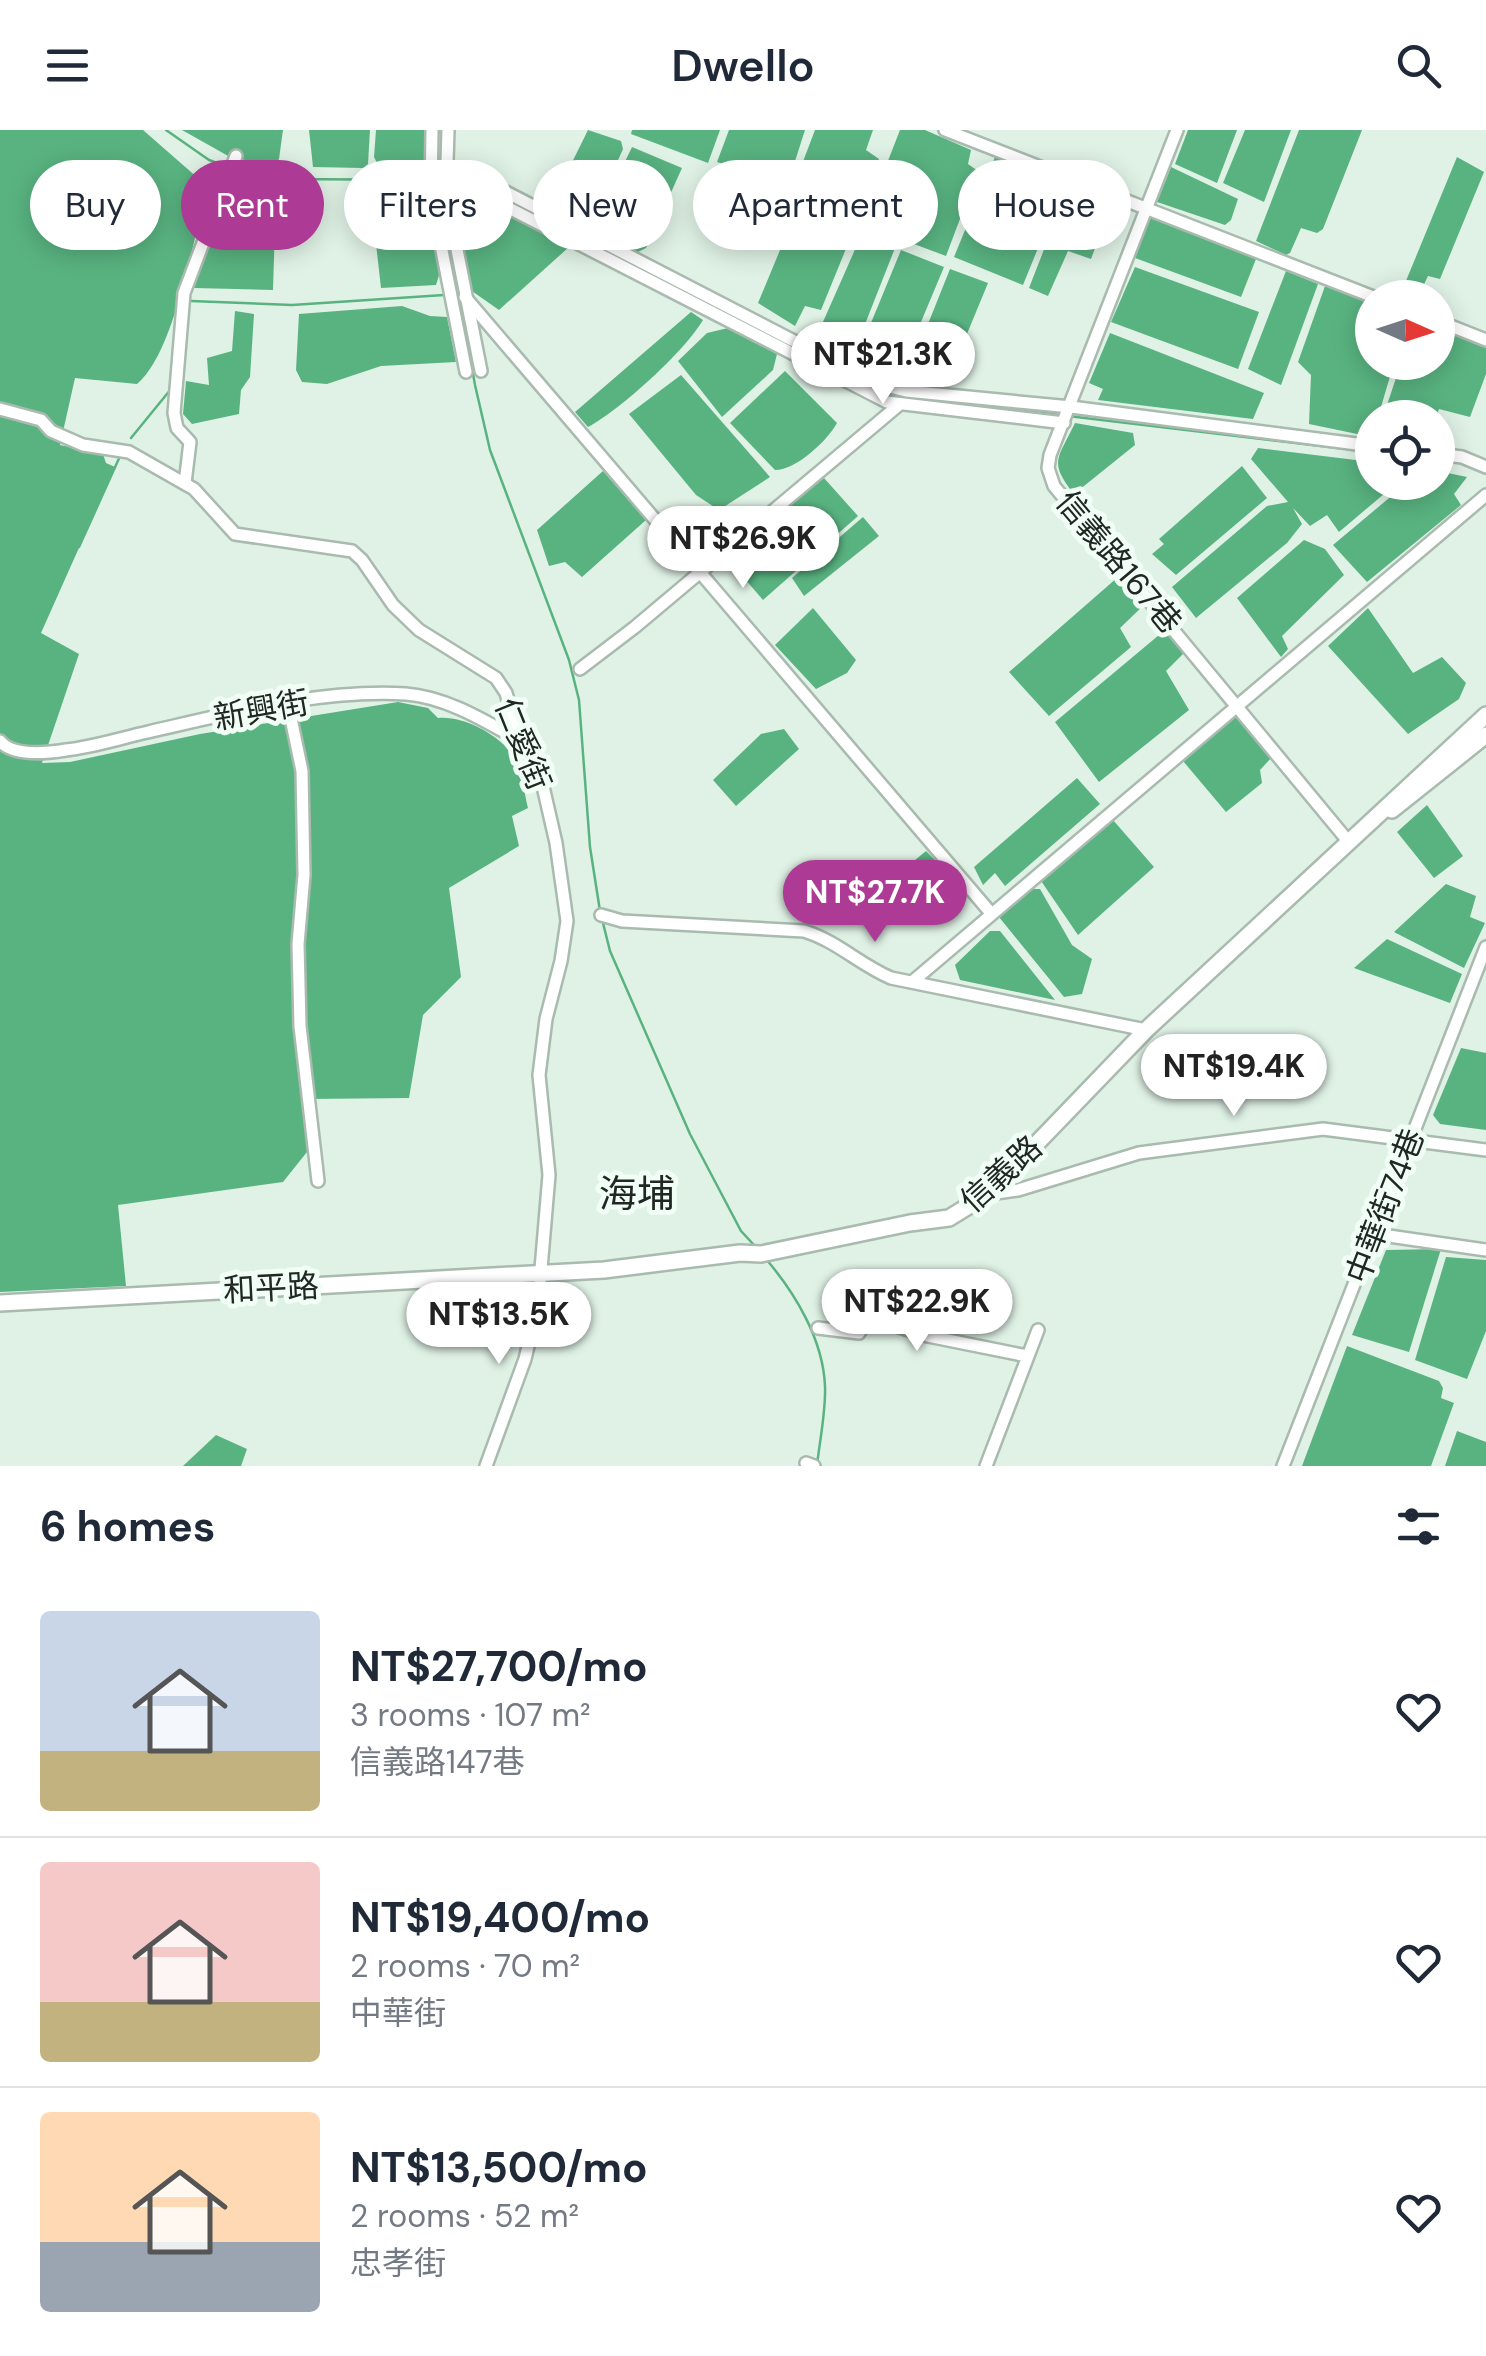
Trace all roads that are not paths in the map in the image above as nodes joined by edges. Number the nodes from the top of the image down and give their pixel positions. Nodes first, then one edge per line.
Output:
1 (432, 130) edge
2 (448, 130) edge
3 (945, 130) edge
4 (1178, 130) edge
5 (447, 160) edge
6 (513, 196) edge
7 (1146, 208) junction
8 (513, 210) edge
9 (200, 250) edge
10 (457, 250) edge
11 (1355, 290) edge
12 (465, 296) junction
13 (1455, 328) edge
14 (1486, 340) edge
15 (466, 372) dead end
16 (481, 372) dead end
17 (906, 391) junction
18 (900, 405) junction
19 (0, 409) edge
20 (1068, 415) junction
21 (1355, 444) edge
22 (1455, 457) edge
23 (1486, 467) edge
24 (184, 483) junction
25 (1486, 495) edge
26 (701, 572) junction
27 (580, 669) dead end
28 (288, 704) junction
29 (1237, 704) junction
30 (1486, 714) edge
31 (1486, 736) edge
32 (518, 740) junction
33 (0, 742) edge
34 (1348, 841) junction
35 (990, 912) junction
36 (601, 916) dead end
37 (1486, 947) edge
38 (912, 982) junction
39 (1146, 1030) junction
40 (1410, 1140) junction
41 (1486, 1150) edge
42 (318, 1181) dead end
43 (988, 1194) junction
44 (1375, 1234) junction
45 (1486, 1250) edge
46 (541, 1274) junction
47 (0, 1302) edge
48 (818, 1328) dead end
49 (1038, 1330) dead end
50 (1027, 1356) junction
51 (486, 1466) edge
52 (986, 1466) edge
53 (1283, 1466) edge

1 - 15 street
2 - 5 street
3 - 7 street
4 - 7 street, 信義路167巷
6 - 17 street
7 - 11 street
7 - 20 street, 信義路167巷
8 - 18 street
9 - 24 street
10 - 12 street
12 - 16 street
12 - 26 street
13 - 14 street
17 - 18 street
17 - 20 street
18 - 20 street
18 - 26 street
19 - 24 street, 仁愛街
20 - 21 street
20 - 29 street, 信義路167巷
22 - 23 street
24 - 32 street, 仁愛街
25 - 29 street
26 - 27 street
26 - 35 street
28 - 32 street, 新興街
28 - 33 street, 新興街
28 - 42 street
29 - 34 street, 信義路167巷
29 - 35 street
30 - 34 main road, 信義路
31 - 34 main road, 信義路
32 - 46 street, 仁愛街
34 - 39 main road, 信義路
35 - 38 street
36 - 38 street
37 - 40 street, 中華街74巷
38 - 39 street
39 - 43 main road, 信義路
40 - 41 street
40 - 43 street
40 - 44 street, 中華街74巷
43 - 46 main road, 信義路
44 - 45 street
44 - 53 street, 中華街74巷
46 - 47 main road, 和平路
46 - 51 street, 仁愛街
48 - 50 street
49 - 50 street
50 - 52 street

